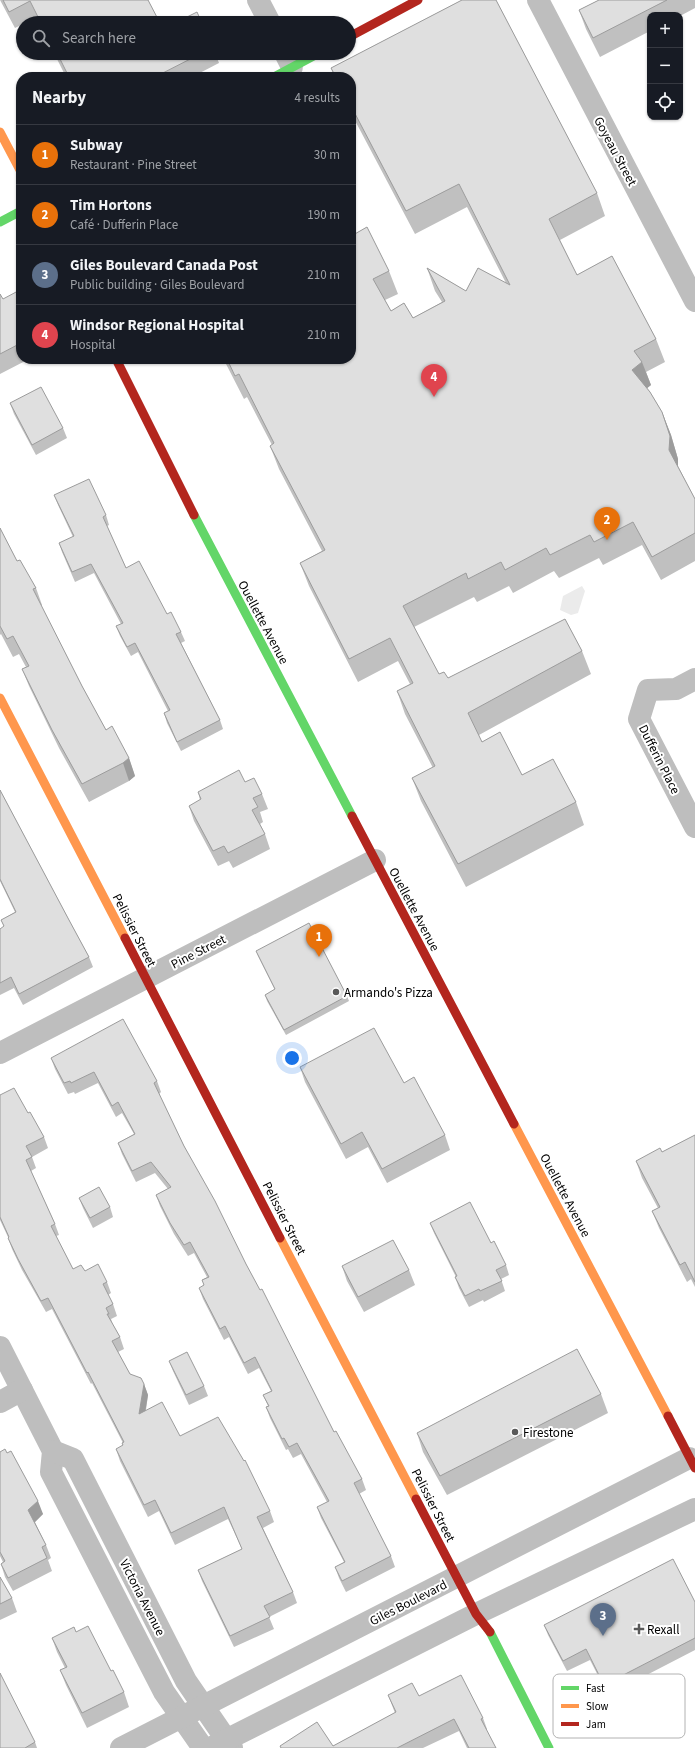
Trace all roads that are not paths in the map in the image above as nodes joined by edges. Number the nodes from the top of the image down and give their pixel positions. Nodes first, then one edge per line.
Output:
1 (258, 0) edge
2 (418, 0) edge
3 (538, 0) edge
4 (266, 16) edge
5 (356, 33) edge
6 (300, 60) edge
7 (284, 66) edge
8 (0, 132) edge
9 (16, 162) edge
10 (16, 214) edge
11 (0, 222) edge
12 (695, 301) edge
13 (118, 364) edge
14 (695, 679) edge
15 (0, 698) edge
16 (695, 827) edge
17 (375, 860) junction
18 (145, 978) junction
19 (0, 1053) edge
20 (0, 1347) edge
21 (22, 1390) junction
22 (0, 1402) edge
23 (53, 1451) junction
24 (693, 1461) edge
25 (695, 1509) edge
26 (456, 1577) junction
27 (476, 1614) junction
28 (204, 1705) junction
29 (181, 1717) junction
30 (223, 1745) edge
31 (121, 1748) edge
32 (203, 1748) edge
33 (549, 1748) edge

1 - 4 street
2 - 5 street
3 - 12 street, Goyeau Street
6 - 7 street
8 - 9 street
10 - 11 street
13 - 17 street, Ouellette Avenue
14 - 16 street, Dufferin Place
15 - 18 street, Pelissier Street
17 - 18 street, Pine Street
17 - 24 street, Ouellette Avenue
18 - 19 street, Pine Street
18 - 26 street, Pelissier Street
20 - 21 street
21 - 22 street
21 - 23 street
23 - 28 street, Victoria Avenue
23 - 29 street, Victoria Avenue
24 - 26 street, Giles Boulevard
25 - 27 street
26 - 27 street, Pelissier Street
26 - 28 street, Giles Boulevard
27 - 30 street
27 - 33 street, Pelissier Street
28 - 29 street, Giles Boulevard
28 - 30 street, Victoria Avenue
29 - 31 street, Giles Boulevard
29 - 32 street, Victoria Avenue

